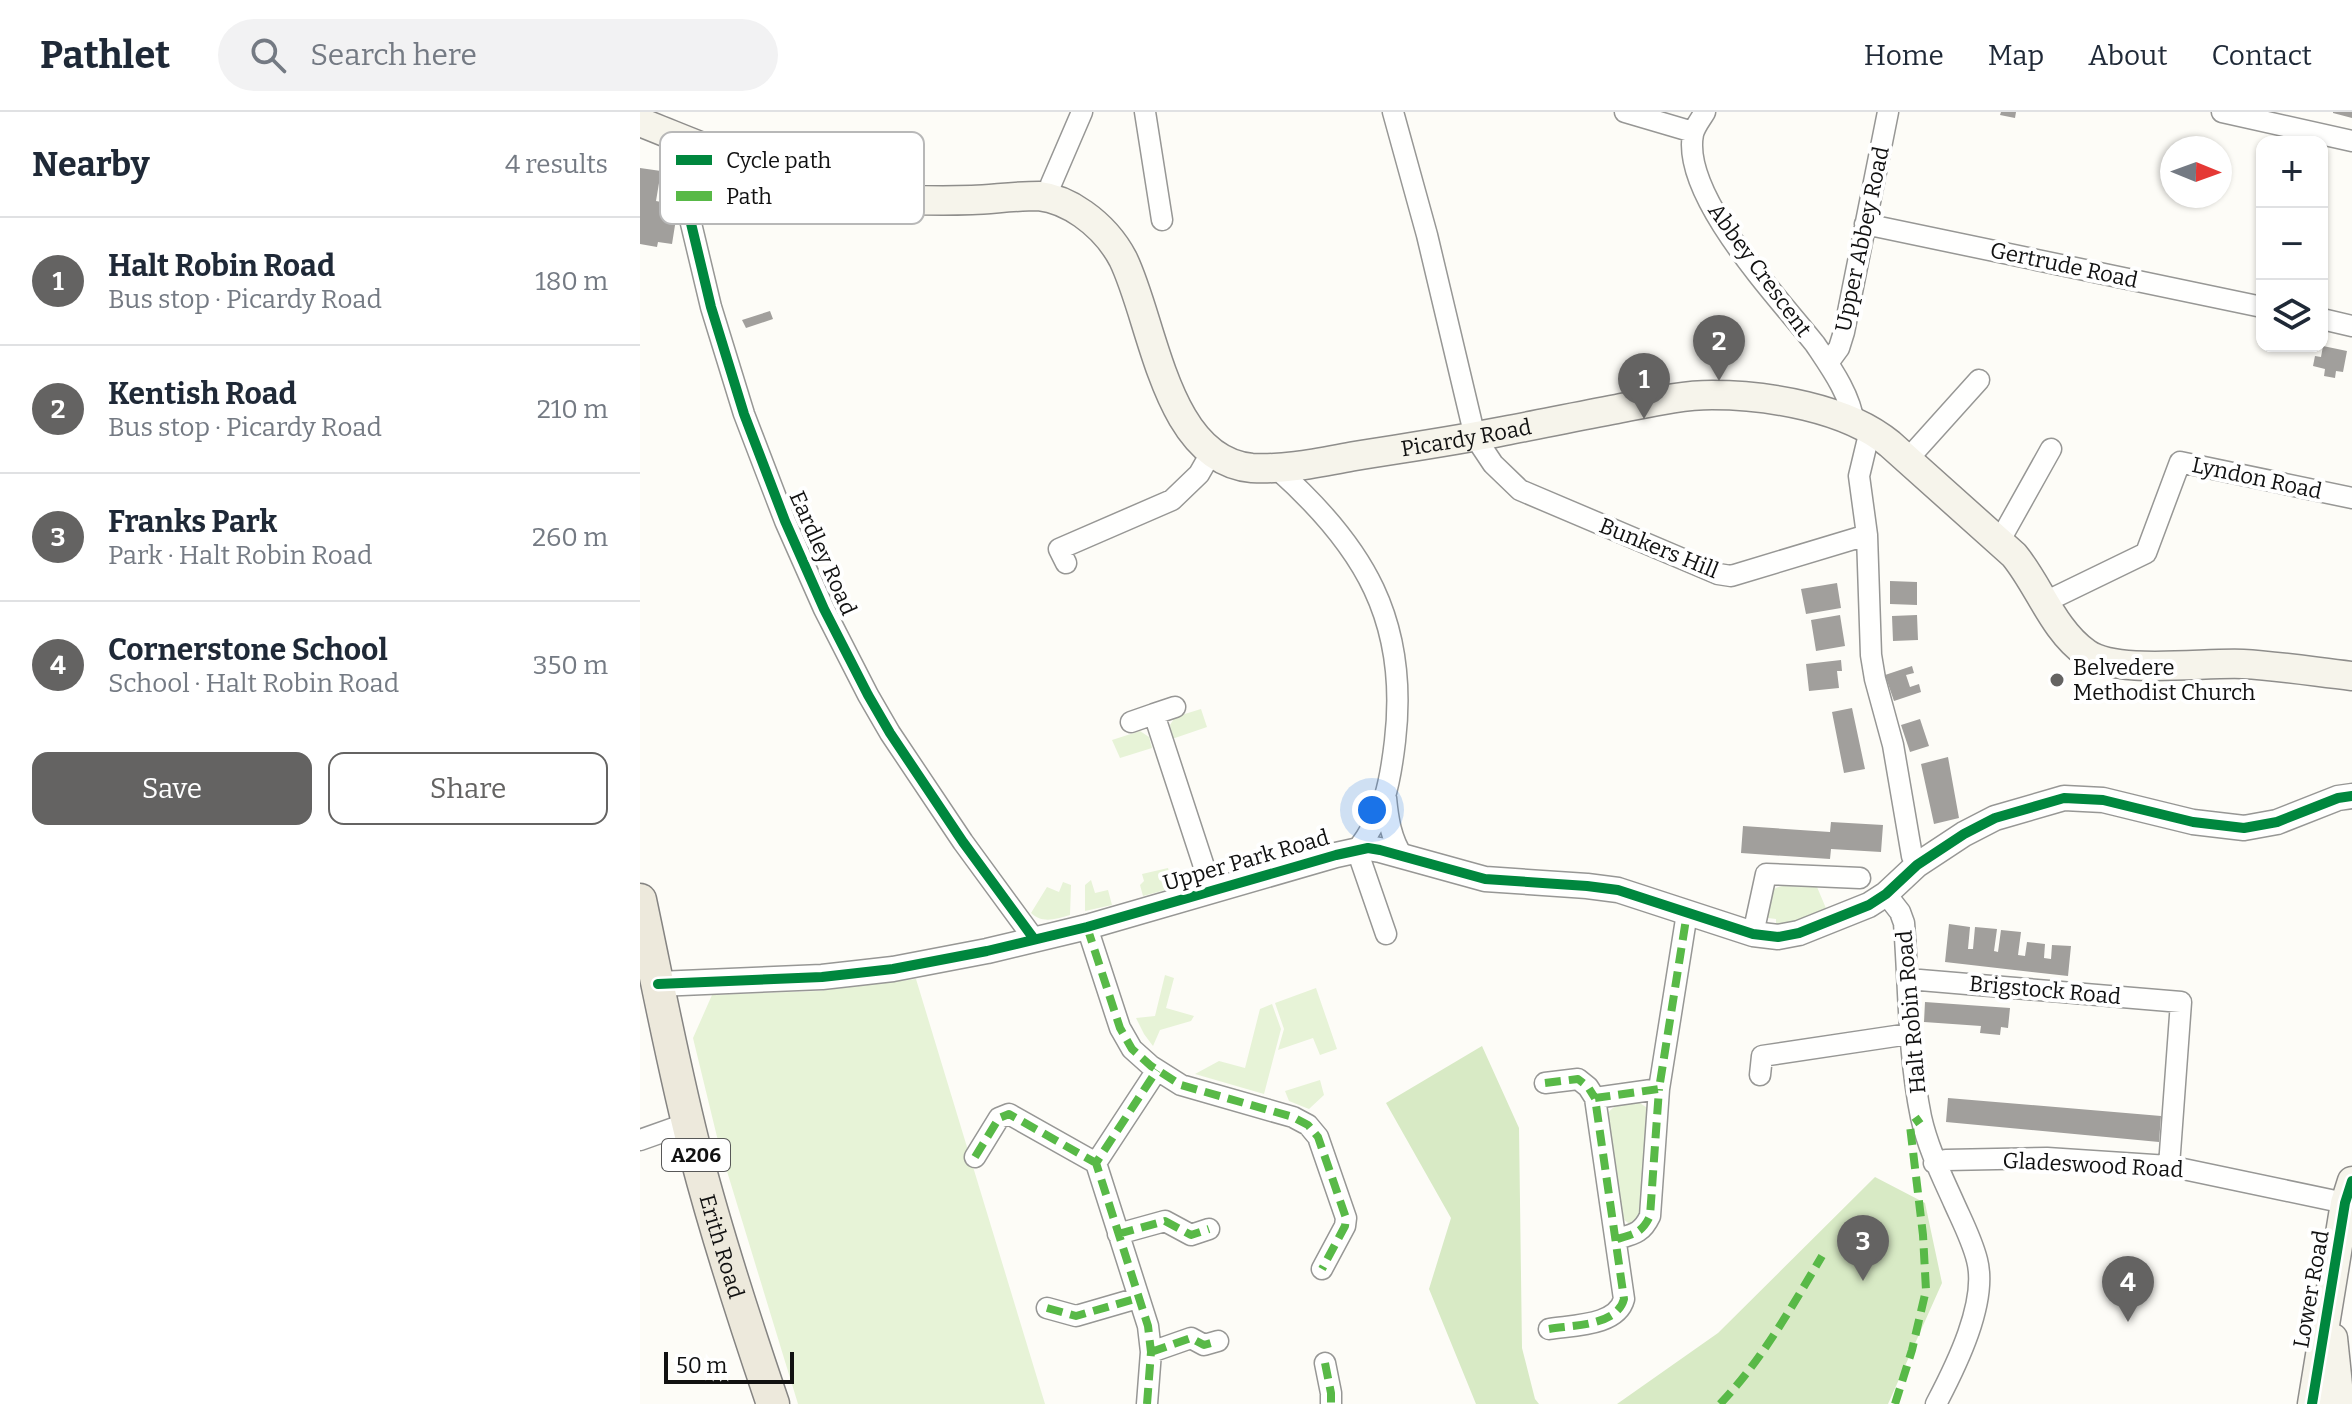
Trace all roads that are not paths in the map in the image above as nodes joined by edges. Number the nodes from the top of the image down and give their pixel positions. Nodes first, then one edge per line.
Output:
1 (1082, 112) edge
2 (1145, 112) edge
3 (1393, 112) edge
4 (1625, 112) edge
5 (1705, 112) edge
6 (1888, 112) edge
7 (2222, 112) edge
8 (640, 122) edge
9 (665, 132) edge
10 (1693, 132) junction
11 (2352, 141) edge
12 (1050, 197) junction
13 (924, 200) edge
14 (1162, 220) dead end
15 (691, 224) edge
16 (1865, 224) junction
17 (2256, 306) edge
18 (2328, 320) edge
19 (2352, 326) edge
20 (1828, 363) junction
21 (1979, 380) dead end
22 (1862, 426) junction
23 (1475, 437) junction
24 (2051, 449) dead end
25 (1211, 453) junction
26 (1907, 460) junction
27 (1276, 468) junction
28 (2352, 498) edge
29 (1867, 535) junction
30 (1999, 542) junction
31 (1059, 549) dead end
32 (2045, 602) junction
33 (2352, 676) edge
34 (1175, 707) dead end
35 (1154, 714) junction
36 (1131, 722) dead end
37 (2352, 796) edge
38 (1386, 798) junction
39 (1357, 850) junction
40 (1403, 857) junction
41 (1917, 865) junction
42 (1860, 878) dead end
43 (1212, 891) junction
44 (1886, 894) junction
45 (640, 900) edge
46 (1687, 913) junction
47 (1087, 927) junction
48 (1386, 934) dead end
49 (1753, 934) junction
50 (1034, 939) junction
51 (1908, 979) junction
52 (658, 984) junction
53 (1909, 1034) junction
54 (1157, 1070) junction
55 (1760, 1075) dead end
56 (1545, 1083) dead end
57 (1659, 1089) junction
58 (1595, 1098) junction
59 (688, 1123) junction
60 (640, 1140) edge
61 (975, 1157) dead end
62 (1096, 1163) junction
63 (1934, 1163) junction
64 (2169, 1166) junction
65 (2348, 1192) edge
66 (1209, 1229) dead end
67 (1118, 1234) junction
68 (1617, 1239) junction
69 (1322, 1269) dead end
70 (1138, 1298) junction
71 (2329, 1301) junction
72 (1047, 1308) dead end
73 (1549, 1329) dead end
74 (1218, 1341) dead end
75 (1151, 1352) junction
76 (1325, 1363) dead end
77 (773, 1404) edge
78 (1147, 1404) edge
79 (1331, 1404) edge
80 (1936, 1404) edge
81 (2312, 1404) edge
82 (2340, 1404) edge

1 - 12 street
2 - 14 street
3 - 23 street
4 - 10 street
5 - 10 street
6 - 16 street, Upper Abbey Road
7 - 11 street
8 - 9 main road, Picardy Road
10 - 20 street, Abbey Crescent
12 - 13 main road, Picardy Road
12 - 25 main road, Picardy Road
15 - 50 street, Eardley Road
16 - 17 street, Gertrude Road
16 - 20 street, Upper Abbey Road
18 - 19 street
20 - 22 street, Abbey Crescent
21 - 26 street
22 - 23 main road, Picardy Road
22 - 26 main road, Picardy Road
22 - 29 street
23 - 27 main road, Picardy Road
23 - 29 street, Bunkers Hill
24 - 30 street
25 - 27 main road, Picardy Road
25 - 31 street
26 - 30 main road, Picardy Road
27 - 38 street
28 - 32 street, Lyndon Road
29 - 41 street
30 - 32 main road, Picardy Road
32 - 33 main road, Picardy Road
34 - 35 street
35 - 36 street
35 - 43 street
37 - 41 street, Upper Park Road
38 - 39 street
38 - 40 street
39 - 40 street, Upper Park Road
39 - 43 street, Upper Park Road
39 - 48 street
40 - 46 street, Upper Park Road
41 - 44 street, Upper Park Road
42 - 49 street
43 - 47 street, Upper Park Road
44 - 49 street, Upper Park Road
44 - 51 street, Halt Robin Road
45 - 52 main road, Erith Road / A206
46 - 49 street, Upper Park Road
46 - 57 street
47 - 50 street, Upper Park Road
47 - 54 street
50 - 52 street, Upper Park Road
51 - 53 street, Halt Robin Road
51 - 64 street, Brigstock Road
52 - 59 main road, Erith Road / A206
53 - 55 street
53 - 63 street, Halt Robin Road
54 - 62 street
54 - 69 street
56 - 58 street
57 - 58 street
57 - 68 street
58 - 68 street
59 - 60 street
59 - 77 main road, Erith Road / A206
61 - 62 street
62 - 67 street
63 - 64 street, Gladeswood Road
63 - 80 street, Halt Robin Road
64 - 65 street, Gladeswood Road
65 - 71 main road, Lower Road
66 - 67 street
67 - 70 street
68 - 73 street
70 - 72 street
70 - 75 street
71 - 81 main road, Lower Road
71 - 82 main road, Lower Road
74 - 75 street
75 - 78 street
76 - 79 street

